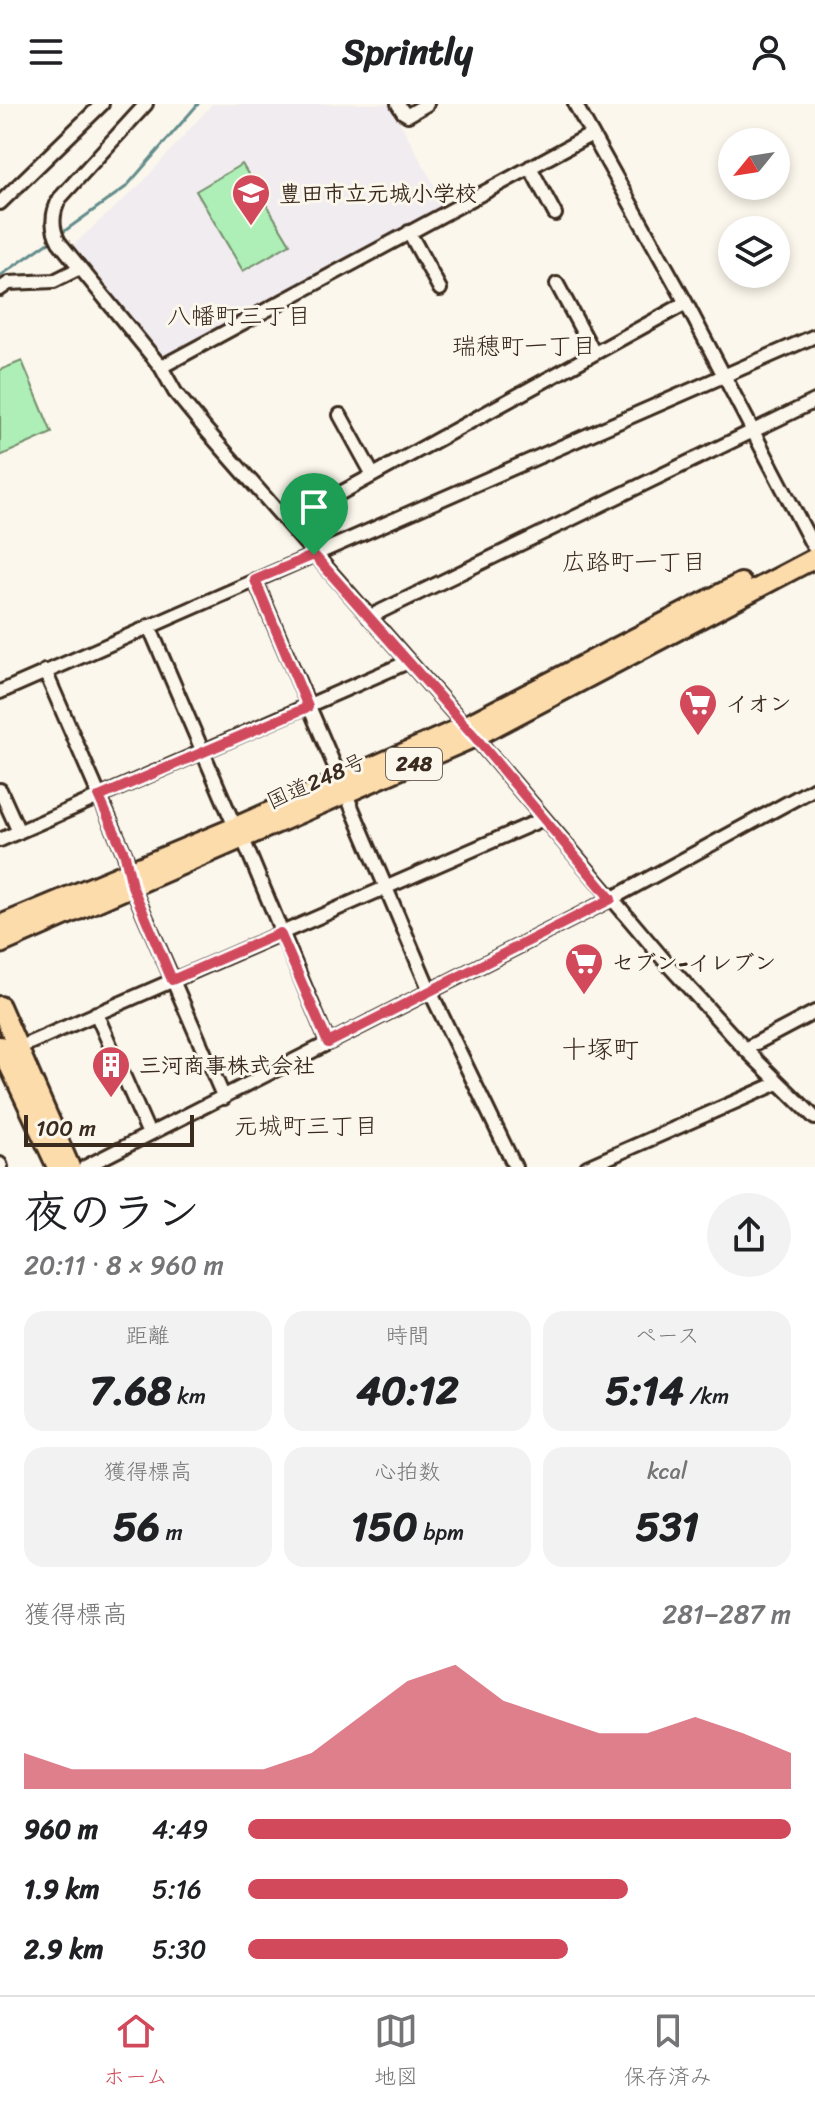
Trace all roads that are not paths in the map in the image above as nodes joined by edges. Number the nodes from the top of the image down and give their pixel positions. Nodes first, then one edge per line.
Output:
1 (102, 104) edge
2 (146, 104) edge
3 (398, 104) edge
4 (427, 104) edge
5 (575, 104) edge
6 (592, 134) junction
7 (530, 167) junction
8 (0, 203) edge
9 (555, 214) dead end
10 (409, 232) junction
11 (80, 268) junction
12 (557, 284) dead end
13 (0, 289) edge
14 (440, 289) dead end
15 (686, 303) junction
16 (815, 336) edge
17 (594, 353) junction
18 (161, 367) junction
19 (723, 376) junction
20 (815, 401) edge
21 (340, 415) dead end
22 (753, 431) junction
23 (373, 475) junction
24 (288, 522) junction
25 (814, 550) edge
26 (314, 555) junction
27 (255, 580) junction
28 (369, 617) junction
29 (149, 626) junction
30 (408, 662) junction
31 (45, 671) junction
32 (0, 692) edge
33 (308, 707) junction
34 (470, 732) junction
35 (203, 752) junction
36 (344, 788) junction
37 (815, 788) edge
38 (0, 790) edge
39 (99, 797) junction
40 (543, 819) junction
41 (19, 832) junction
42 (239, 833) junction
43 (0, 840) edge
44 (130, 878) junction
45 (386, 887) junction
46 (611, 899) junction
47 (0, 925) edge
48 (280, 933) junction
49 (0, 944) edge
50 (172, 980) junction
51 (430, 991) junction
52 (0, 1006) edge
53 (815, 1012) edge
54 (96, 1013) junction
55 (328, 1043) junction
56 (745, 1049) junction
57 (5, 1051) edge
58 (778, 1083) junction
59 (224, 1098) junction
60 (815, 1118) edge
61 (149, 1134) junction
62 (57, 1167) edge
63 (70, 1167) edge
64 (85, 1167) edge
65 (515, 1167) edge
66 (587, 1167) edge

1 - 8 street
2 - 11 street
3 - 4 street
5 - 6 street
6 - 7 street
6 - 15 street
7 - 9 street
7 - 10 street
10 - 14 street
10 - 18 street
11 - 13 street
11 - 18 street
12 - 17 street
15 - 17 street
15 - 19 street
16 - 19 street
17 - 23 street
18 - 24 street
19 - 22 street
19 - 26 street
20 - 22 street
21 - 23 street
22 - 25 street
22 - 28 street
23 - 24 street
24 - 26 street
25 - 34 highway, 国道248号 / 248
26 - 27 street
26 - 28 street
27 - 29 street
27 - 33 street
28 - 30 street
29 - 31 street
29 - 35 street
30 - 33 street
30 - 34 street
31 - 32 street
31 - 39 street
33 - 35 street
33 - 36 street
34 - 36 highway, 国道248号 / 248
34 - 40 street
35 - 39 street
35 - 42 street
36 - 42 highway, 国道248号 / 248
36 - 45 street
37 - 46 street
38 - 41 street
39 - 41 street
39 - 44 street
40 - 45 street
40 - 46 street
41 - 43 street
42 - 44 highway, 国道248号 / 248
42 - 48 street
44 - 47 highway, 国道248号 / 248
44 - 49 highway, 国道248号 / 248
44 - 50 street
45 - 48 street
45 - 51 street
46 - 51 street
46 - 56 street
48 - 50 street
48 - 55 street
50 - 54 street
50 - 59 street
51 - 55 street
51 - 65 street
52 - 57 highway
53 - 56 street
54 - 57 street
54 - 61 street
55 - 59 street
56 - 58 street
57 - 62 highway
57 - 63 highway
58 - 60 street
58 - 66 street
59 - 61 street
61 - 64 street

